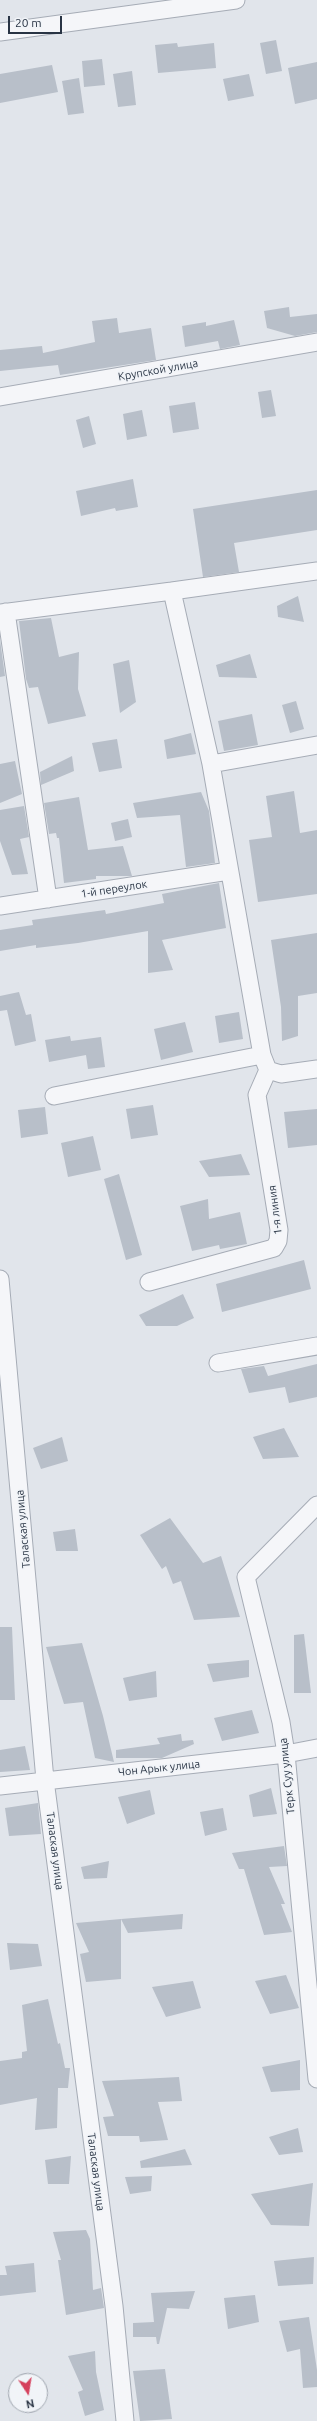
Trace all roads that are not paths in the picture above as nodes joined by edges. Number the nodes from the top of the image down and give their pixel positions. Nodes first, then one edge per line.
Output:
1 (236, 0) edge
2 (0, 32) edge
3 (317, 342) edge
4 (0, 397) edge
5 (317, 571) edge
6 (172, 591) junction
7 (3, 613) edge
8 (317, 745) edge
9 (211, 764) junction
10 (229, 871) junction
11 (48, 899) junction
12 (0, 906) edge
13 (265, 1062) junction
14 (317, 1069) edge
15 (54, 1096) dead end
16 (0, 1279) edge
17 (149, 1282) dead end
18 (317, 1346) edge
19 (218, 1363) dead end
20 (317, 1505) edge
21 (317, 1748) edge
22 (286, 1754) junction
23 (46, 1780) junction
24 (0, 1786) edge
25 (317, 2079) edge
26 (125, 2421) edge

1 - 2 street
3 - 4 street, Крупской улица
5 - 6 street
6 - 7 street
6 - 9 street
7 - 11 street
8 - 9 street
9 - 10 street
10 - 11 street, 1-й переулок
10 - 13 street
11 - 12 street, 1-й переулок
13 - 14 street
13 - 15 street
13 - 17 street, 1-я линия
16 - 23 street, Талаская улица
18 - 19 street
20 - 22 street, Терк Суу улица
21 - 22 street, Чон Арык улица
22 - 23 street, Чон Арык улица
22 - 25 street, Терк Суу улица
23 - 24 street, Чон Арык улица
23 - 26 street, Талаская улица

